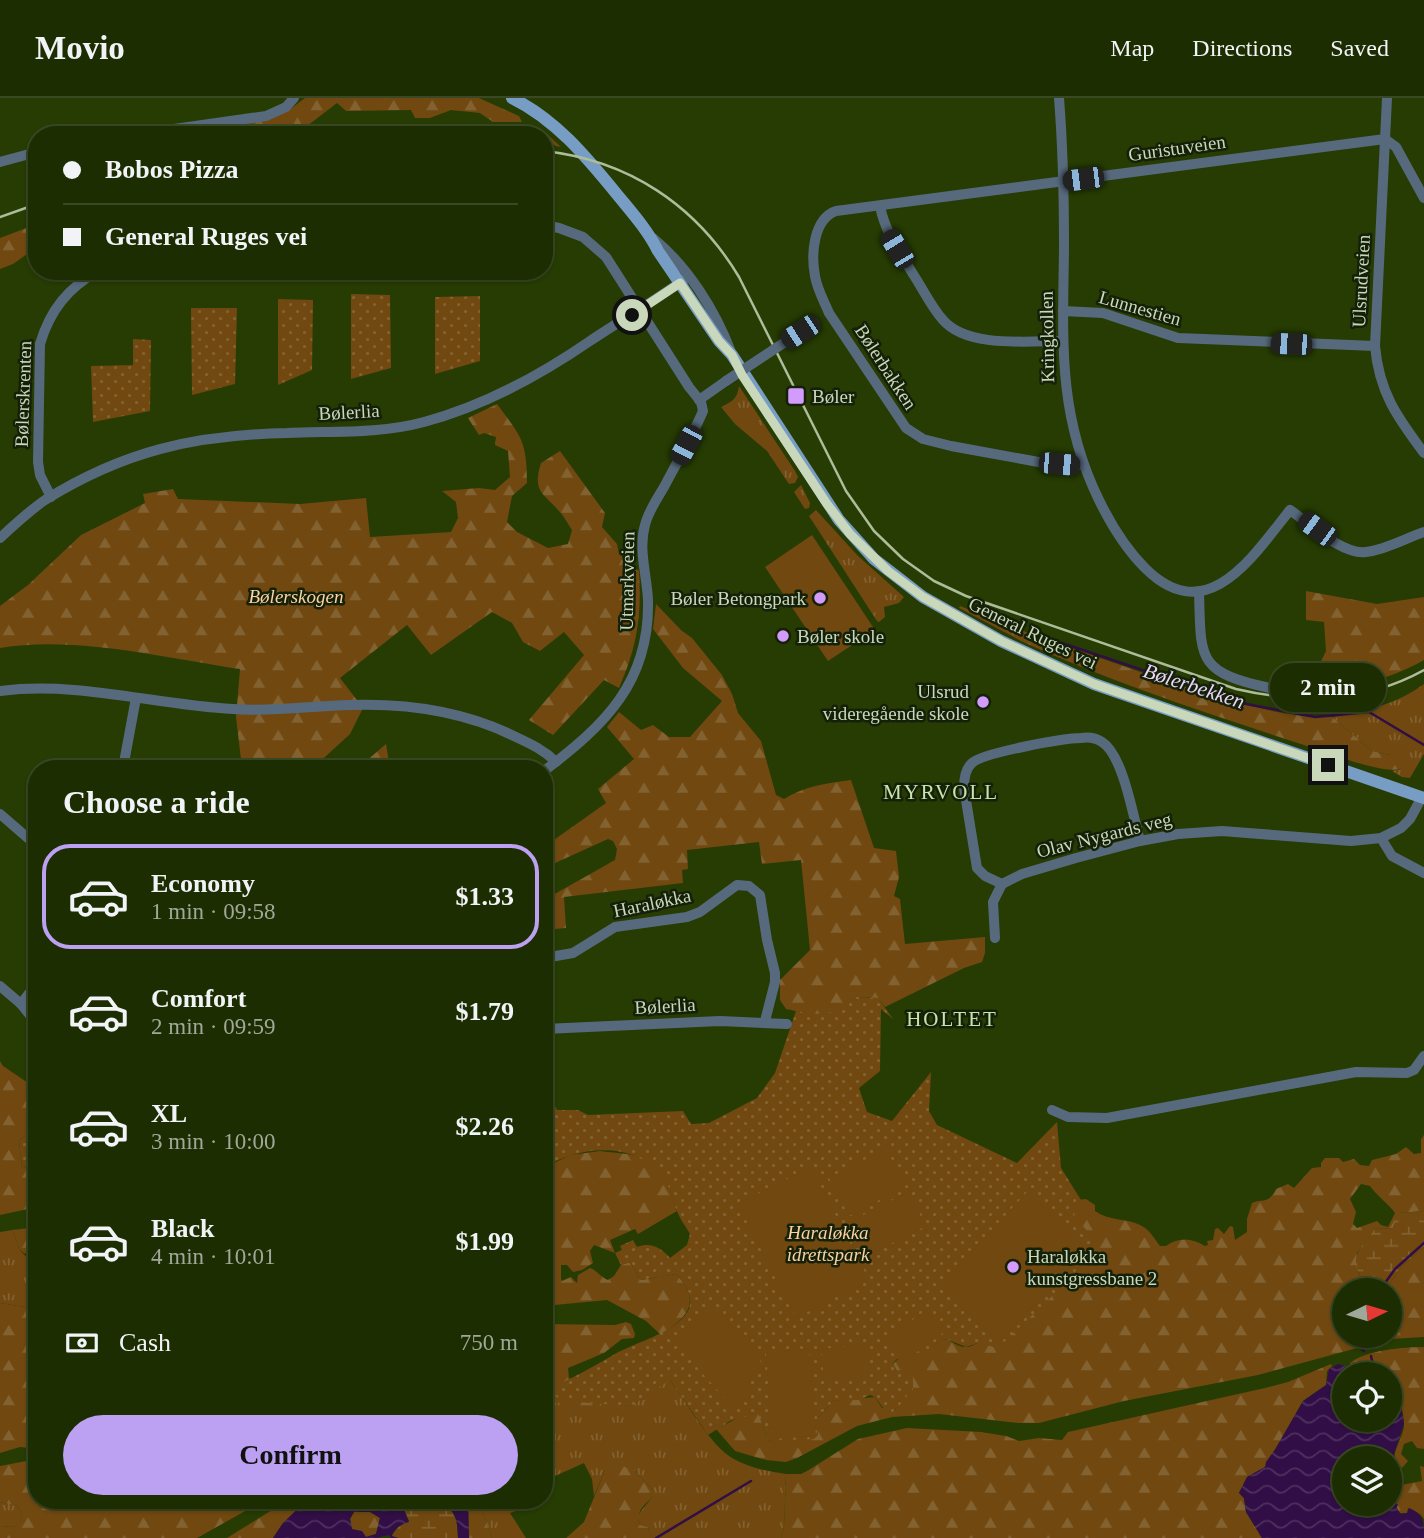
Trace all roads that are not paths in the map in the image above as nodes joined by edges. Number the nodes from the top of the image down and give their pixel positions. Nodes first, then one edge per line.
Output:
1 (294, 98) edge
2 (512, 98) edge
3 (1059, 98) edge
4 (1387, 98) edge
5 (195, 126) edge
6 (1385, 139) junction
7 (28, 154) edge
8 (0, 162) edge
9 (1064, 181) junction
10 (1424, 198) edge
11 (880, 206) junction
12 (553, 227) edge
13 (818, 232) joint
14 (83, 280) edge
15 (684, 280) junction
16 (640, 310) junction
17 (1063, 311) junction
18 (829, 313) junction
19 (1062, 341) junction
20 (1375, 346) junction
21 (699, 400) junction
22 (1424, 453) edge
23 (1082, 464) junction
24 (51, 497) junction
25 (1424, 531) edge
26 (0, 538) edge
27 (1199, 591) junction
28 (1270, 688) dead end
29 (0, 691) edge
30 (136, 698) junction
31 (124, 760) edge
32 (556, 762) junction
33 (553, 764) edge
34 (1423, 798) edge
35 (0, 814) edge
36 (28, 838) edge
37 (1381, 838) junction
38 (1140, 841) junction
39 (1424, 873) edge
40 (1002, 884) junction
41 (995, 939) dead end
42 (553, 956) edge
43 (0, 986) edge
44 (28, 996) edge
45 (22, 1004) junction
46 (28, 1012) edge
47 (765, 1021) junction
48 (787, 1024) dead end
49 (553, 1029) edge
50 (1424, 1056) edge
51 (1052, 1110) dead end

1 - 5 street
2 - 15 main road, General Ruges vei
3 - 9 street, Kringkollen
4 - 6 street, Ulsrudveien
6 - 9 street, Guristuveien
6 - 10 street
6 - 20 street, Ulsrudveien
7 - 8 street
9 - 11 street, Guristuveien
9 - 17 street, Kringkollen
11 - 13 street, Guristuveien
11 - 19 street
12 - 16 street
13 - 18 street, Bølerbakken
14 - 24 street, Bølerskrenten
15 - 16 street, Bølerlia
15 - 34 main road, General Ruges vei
16 - 21 street
16 - 24 street, Bølerlia
17 - 19 street, Kringkollen
17 - 20 street, Lunnestien
18 - 21 street, bridge
18 - 23 street, Bølerbakken
19 - 23 street, Kringkollen
20 - 22 street, Ulsrudveien
21 - 32 street, Utmarkveien
23 - 27 street, Kringkollen
24 - 26 street, Bølerlia
25 - 27 street
27 - 28 street
29 - 30 street
30 - 31 street
30 - 32 street
32 - 33 street, Utmarkveien
34 - 37 street, Olav Nygards veg
35 - 36 street
37 - 38 street, Olav Nygards veg
37 - 39 street
38 - 40 street, Olav Nygards veg
38 - 40 street
40 - 41 street
42 - 47 street, Haraløkka
43 - 45 street
44 - 45 street
45 - 46 street
47 - 48 street, Bølerlia
47 - 49 street, Bølerlia
50 - 51 street

